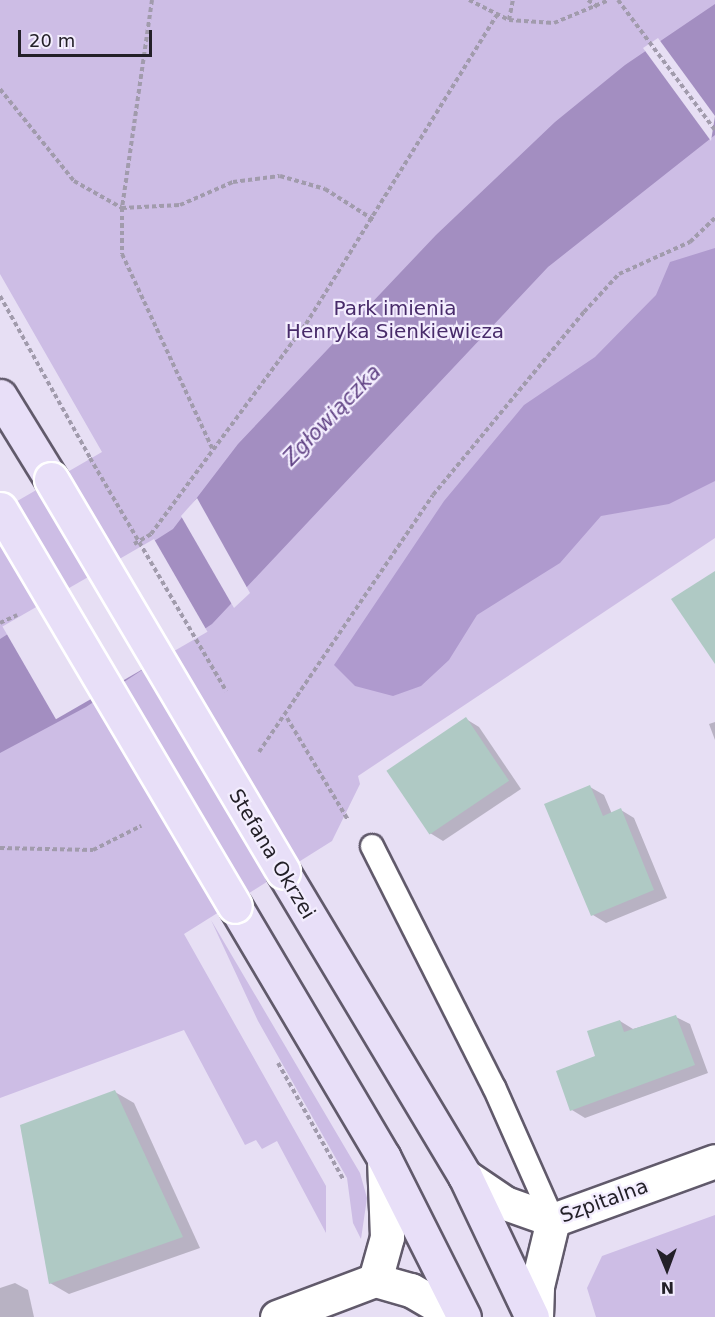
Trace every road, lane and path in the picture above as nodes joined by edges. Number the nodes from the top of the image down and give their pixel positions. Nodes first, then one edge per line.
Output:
1 (152, 0) edge
2 (469, 0) edge
3 (513, 0) edge
4 (588, 0) edge
5 (609, 0) edge
6 (618, 0) edge
7 (599, 8) junction
8 (496, 15) junction
9 (509, 20) junction
10 (0, 89) edge
11 (715, 130) edge
12 (122, 208) junction
13 (715, 218) edge
14 (374, 220) junction
15 (0, 296) edge
16 (0, 396) edge
17 (0, 509) edge
18 (229, 695) dead end
19 (287, 718) junction
20 (253, 736) dead end
21 (265, 757) dead end
22 (252, 759) dead end
23 (342, 813) dead end
24 (151, 821) dead end
25 (372, 846) dead end
26 (0, 848) edge
27 (275, 1059) dead end
28 (383, 1156) junction
29 (715, 1161) edge
30 (465, 1176) junction
31 (346, 1192) dead end
32 (553, 1220) junction
33 (375, 1280) junction
34 (277, 1317) edge
35 (457, 1317) edge
36 (464, 1317) edge
37 (534, 1317) edge

1 - 12 path
2 - 8 path
3 - 9 path
4 - 7 path
5 - 7 path
6 - 11 path
7 - 9 path
8 - 9 path
8 - 14 path
10 - 12 path
12 - 14 path
12 - 14 path
13 - 19 path
15 - 18 path, bridge
16 - 30 main road, Stefana Okrzei, bridge
17 - 28 main road, bridge
19 - 22 path
19 - 23 path
20 - 21 path
24 - 26 path
25 - 32 lane
27 - 31 path
28 - 33 street
28 - 36 main road
29 - 32 street, Szpitalna
30 - 32 street, Szpitalna
30 - 37 main road, Stefana Okrzei
32 - 37 street
33 - 34 street
33 - 35 street

